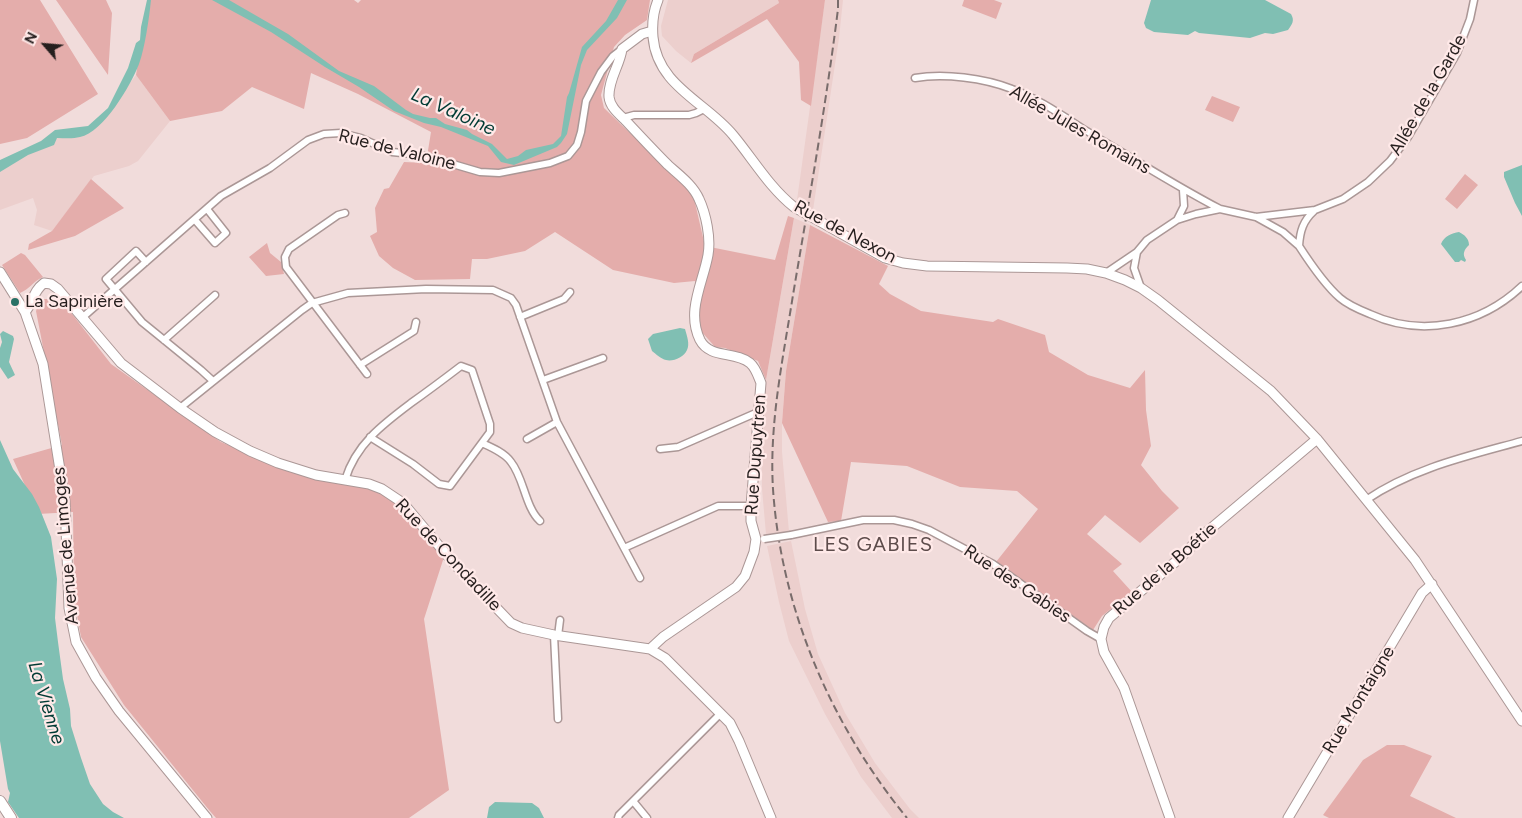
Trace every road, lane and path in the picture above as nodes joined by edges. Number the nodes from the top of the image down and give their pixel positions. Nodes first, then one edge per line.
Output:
1 (658, 0) edge
2 (1474, 0) edge
3 (652, 31) junction
4 (622, 49) junction
5 (915, 78) dead end
6 (704, 109) junction
7 (623, 118) junction
8 (1183, 190) junction
9 (207, 209) junction
10 (1220, 209) junction
11 (1315, 210) junction
12 (345, 213) dead end
13 (1256, 217) junction
14 (195, 220) junction
15 (1177, 220) junction
16 (1299, 246) junction
17 (1137, 252) junction
18 (146, 262) junction
19 (1134, 268) junction
20 (0, 272) edge
21 (1106, 273) junction
22 (1125, 280) junction
23 (1522, 286) edge
24 (1141, 288) junction
25 (114, 290) junction
26 (570, 292) dead end
27 (215, 295) dead end
28 (312, 303) junction
29 (25, 312) junction
30 (83, 317) junction
31 (520, 317) junction
32 (416, 322) dead end
33 (164, 340) junction
34 (603, 358) dead end
35 (360, 365) junction
36 (367, 374) dead end
37 (542, 380) junction
38 (213, 382) junction
39 (180, 408) junction
40 (758, 412) junction
41 (557, 422) junction
42 (370, 437) junction
43 (527, 439) dead end
44 (1317, 439) junction
45 (1522, 440) edge
46 (482, 442) junction
47 (660, 448) dead end
48 (346, 480) junction
49 (1366, 500) junction
50 (751, 506) junction
51 (540, 521) dead end
52 (760, 539) junction
53 (624, 548) junction
54 (640, 578) dead end
55 (1432, 584) junction
56 (560, 620) dead end
57 (556, 635) junction
58 (1101, 639) junction
59 (650, 650) junction
60 (721, 714) junction
61 (558, 719) dead end
62 (1522, 721) edge
63 (0, 801) edge
64 (633, 801) junction
65 (11, 818) edge
66 (207, 818) edge
67 (618, 818) edge
68 (647, 818) edge
69 (771, 818) edge
70 (1170, 818) edge
71 (1288, 818) edge

1 - 3 street, Rue de Nexon
2 - 11 street, Allée de la Garde
3 - 4 street, Rue de Valoine
3 - 6 street, Rue de Nexon
4 - 7 street, Rue Dupuytren
4 - 9 street, Rue de Valoine
5 - 8 street, Allée Jules Romains
6 - 7 street
6 - 21 street, Rue de Nexon
7 - 40 street, Rue Dupuytren
8 - 10 street, Allée Jules Romains
8 - 15 street
9 - 14 street, Rue de Valoine
9 - 14 street
10 - 13 street, Allée de la Garde
10 - 15 street, Allée de la Garde
11 - 13 street, Allée de la Garde
11 - 16 street
12 - 28 street
13 - 16 street, Allée de la Garde
14 - 18 street, Rue de Valoine
15 - 17 street, Allée de la Garde
16 - 23 street, Allée de la Garde
17 - 19 street
17 - 21 street, Allée de la Garde
18 - 25 street, Rue de Valoine
18 - 25 street
19 - 22 street
19 - 24 street
20 - 29 street, Avenue de Limoges
21 - 22 street, Rue de Nexon
22 - 24 street, Rue de Nexon
24 - 44 street, Rue de Nexon
25 - 30 street, Rue de Valoine
25 - 33 street
26 - 31 street
27 - 33 street
28 - 31 street
28 - 35 street
28 - 38 street
29 - 30 street, Rue de Condadille
29 - 66 street, Avenue de Limoges
30 - 39 street, Rue de Condadille
31 - 37 street
32 - 35 street
33 - 38 street
34 - 37 street
35 - 36 street
37 - 41 street
38 - 39 street
39 - 48 street, Rue de Condadille
40 - 47 street
40 - 50 street, Rue Dupuytren
41 - 43 street
41 - 53 street
42 - 46 street
42 - 46 street
42 - 48 street
44 - 49 street, Rue de Nexon
44 - 58 street, Rue de la Boétie
45 - 49 street
46 - 51 street
48 - 57 street, Rue de Condadille
49 - 55 street, Rue de Nexon
50 - 52 street, Rue Dupuytren
50 - 53 street
52 - 58 street, Rue des Gabies, bridge
52 - 59 street, Rue Dupuytren
53 - 54 street
55 - 62 street, Rue de Nexon
55 - 71 street, Rue Montaigne
56 - 57 street
57 - 59 street, Rue de Condadille
57 - 61 street
58 - 70 street
59 - 60 street, Rue de Condadille
60 - 64 street
60 - 69 street, Rue de Condadille
63 - 65 main road
64 - 67 street
64 - 68 street

